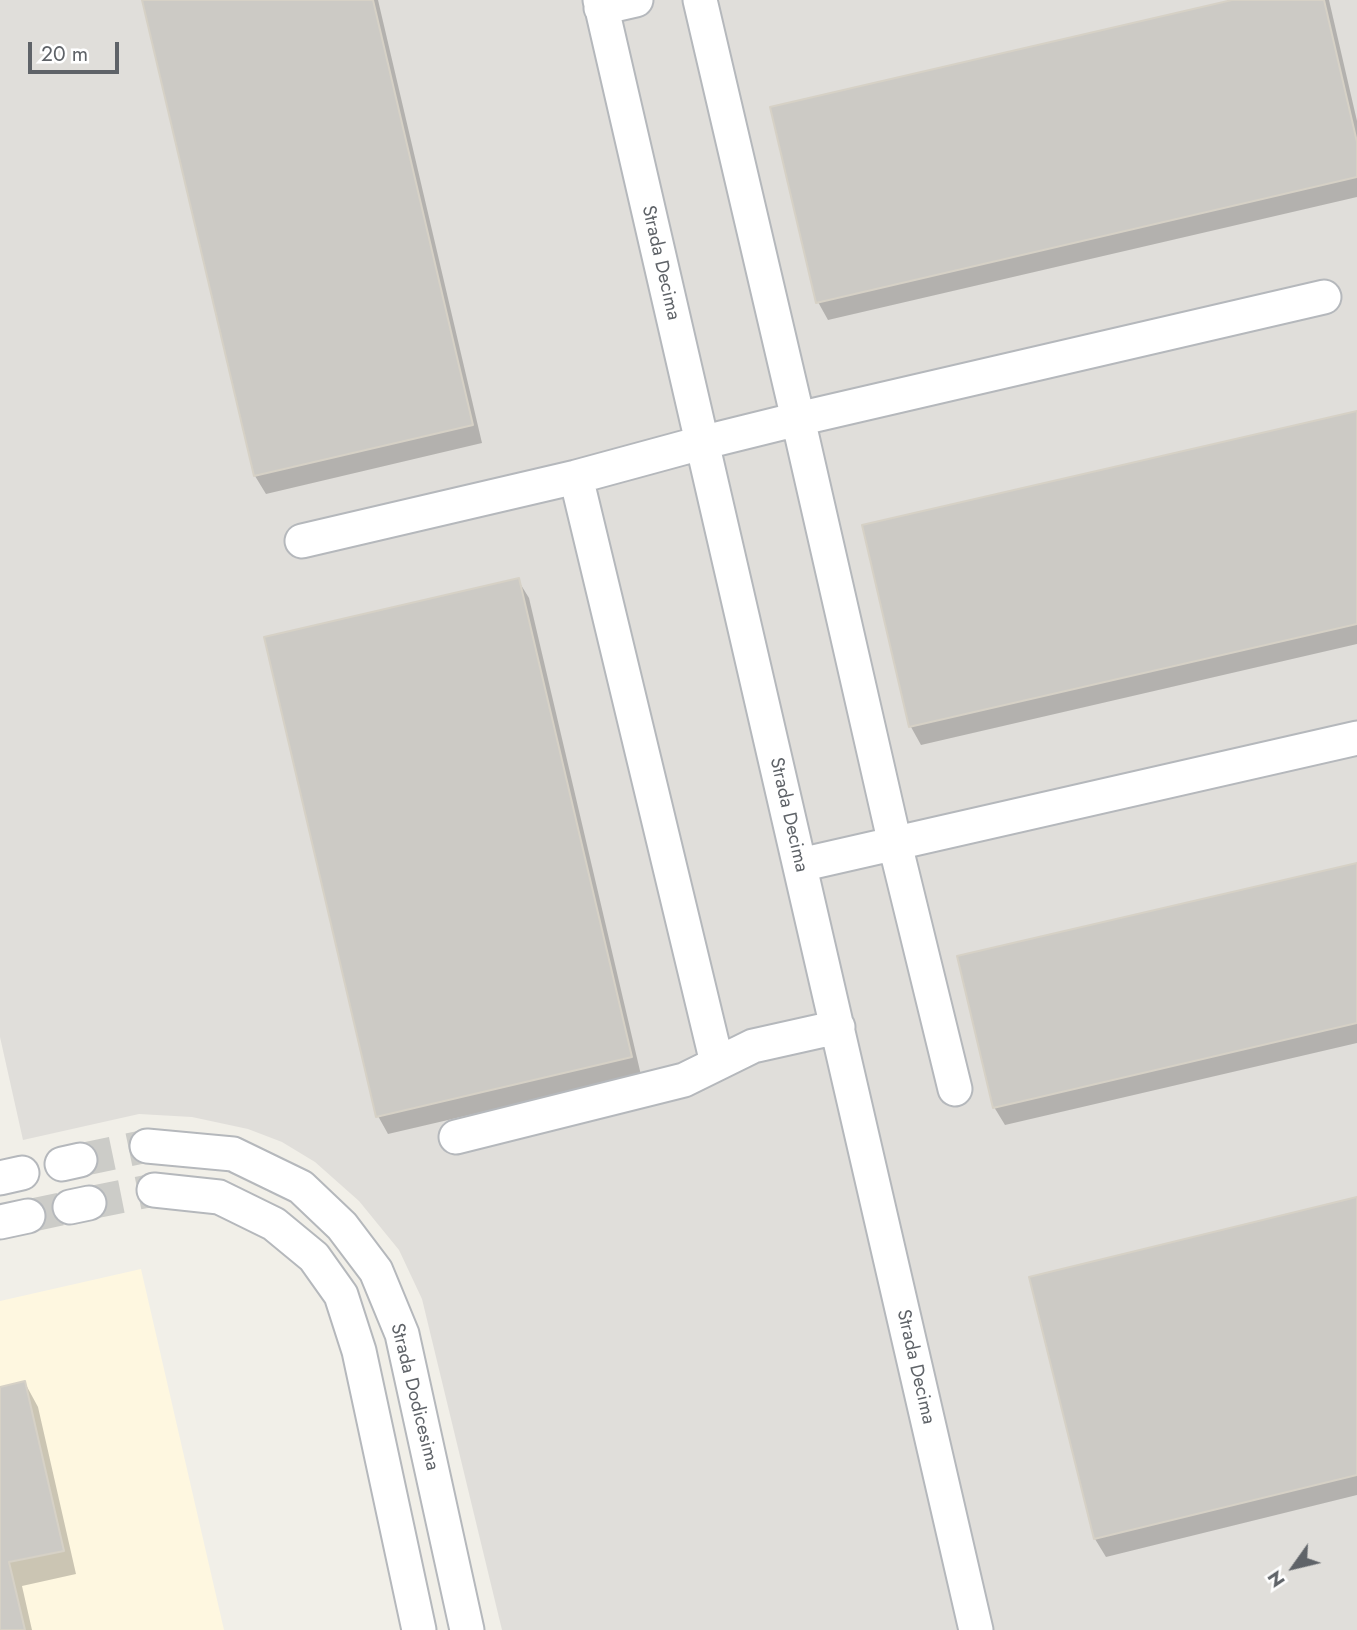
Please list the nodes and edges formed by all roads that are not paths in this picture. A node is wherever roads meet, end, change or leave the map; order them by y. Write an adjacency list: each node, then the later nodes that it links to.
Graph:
1 (636, 0): 3 (street)
2 (700, 0): 5 (street)
3 (601, 4): 6 (street, Strada Decima)
4 (1324, 298): 5 (street)
5 (798, 419): 6 (street); 10 (street)
6 (701, 443): 7 (street); 11 (street, Strada Decima)
7 (576, 477): 8 (street); 13 (street)
8 (302, 541)
9 (1357, 738): 10 (street)
10 (895, 844): 11 (street); 14 (street)
11 (800, 865): 12 (street, Strada Decima)
12 (838, 1027): 13 (street); 20 (street, Strada Decima)
13 (717, 1063): 15 (street)
14 (955, 1089)
15 (456, 1137)
16 (147, 1146): 19 (street, Strada Dodicesima)
17 (154, 1190): 18 (street)
18 (419, 1630)
19 (467, 1630)
20 (976, 1630)

